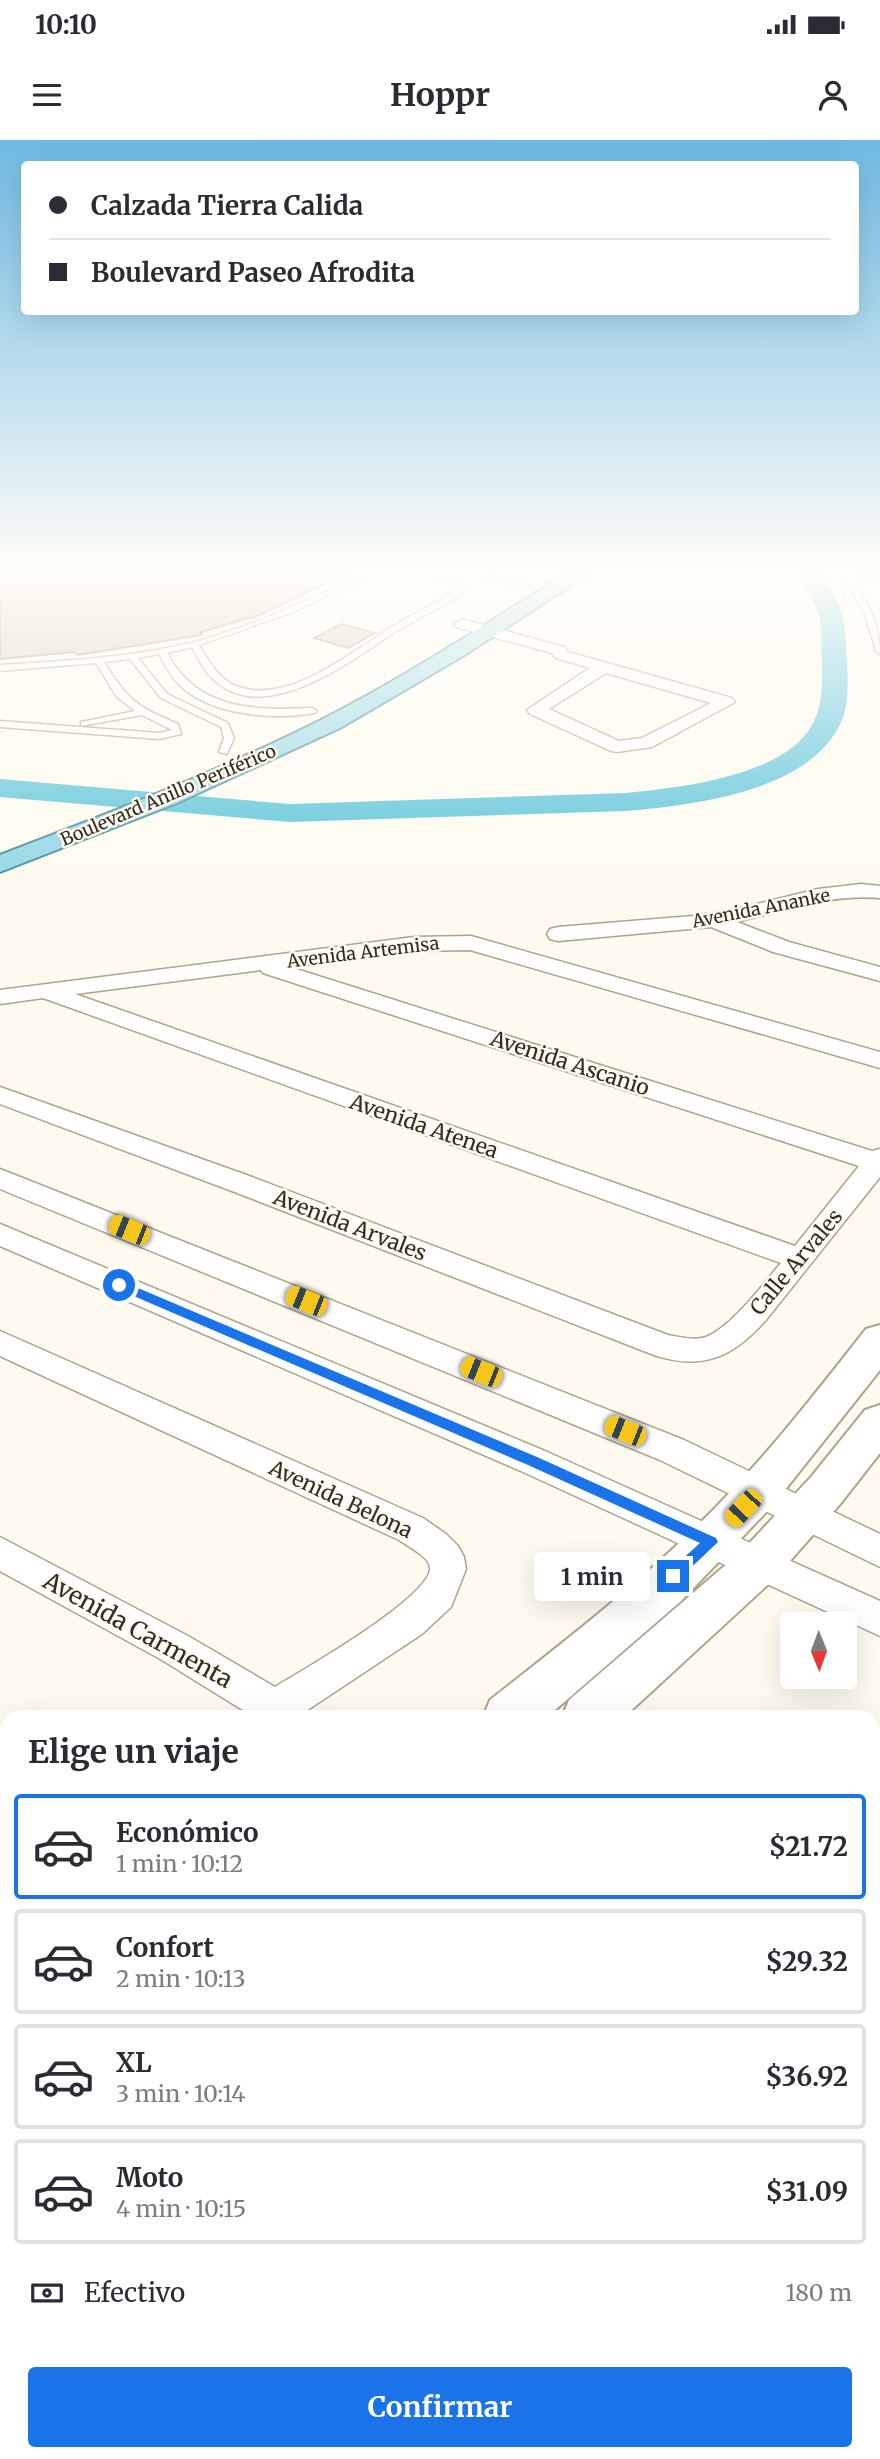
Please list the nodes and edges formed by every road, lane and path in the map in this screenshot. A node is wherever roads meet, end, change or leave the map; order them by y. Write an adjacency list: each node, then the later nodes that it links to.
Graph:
1 (109, 677): 11 (lane)
2 (149, 677): 14 (lane)
3 (176, 677): 10 (lane)
4 (218, 677): 5 (lane)
5 (311, 677)
6 (379, 677): 10 (main road, Boulevard Anillo Periférico)
7 (402, 677): 16 (main road, Boulevard Anillo Periférico)
8 (588, 677): 9 (street)
9 (642, 677)
10 (312, 711): 14 (main road, Boulevard Anillo Periférico)
11 (143, 712): 13 (lane); 13 (lane)
12 (0, 724): 13 (lane)
13 (66, 728)
14 (224, 752): 15 (main road, Boulevard Anillo Periférico)
15 (0, 841)
16 (0, 864)
17 (880, 892): 18 (street, Avenida Ananke)
18 (713, 920): 19 (street, Avenida Ananke); 21 (street)
19 (558, 934)
20 (263, 965): 22 (street, Avenida Artemisa); 24 (street, Avenida Artemisa); 26 (street, Avenida Ascanio)
21 (880, 974)
22 (46, 992): 23 (street, Avenida Artemisa); 29 (street, Avenida Atenea)
23 (0, 997)
24 (880, 1060)
25 (0, 1096): 32 (street, Avenida Arvales)
26 (879, 1160): 29 (street, Calle Arvales)
27 (0, 1178): 34 (street)
28 (0, 1234): 36 (street)
29 (801, 1259): 32 (street, Calle Arvales)
30 (880, 1340): 34 (street)
31 (0, 1343): 42 (street, Avenida Belona)
32 (700, 1350)
33 (880, 1422): 35 (street)
34 (759, 1491): 35 (street); 36 (street)
35 (805, 1514): 37 (street); 39 (street)
36 (711, 1542): 39 (street); 43 (street)
37 (880, 1551)
38 (0, 1553): 41 (street, Avenida Carmenta)
39 (759, 1564): 40 (street); 44 (street)
40 (880, 1619)
41 (265, 1710)
42 (274, 1710)
43 (517, 1710)
44 (595, 1710)

